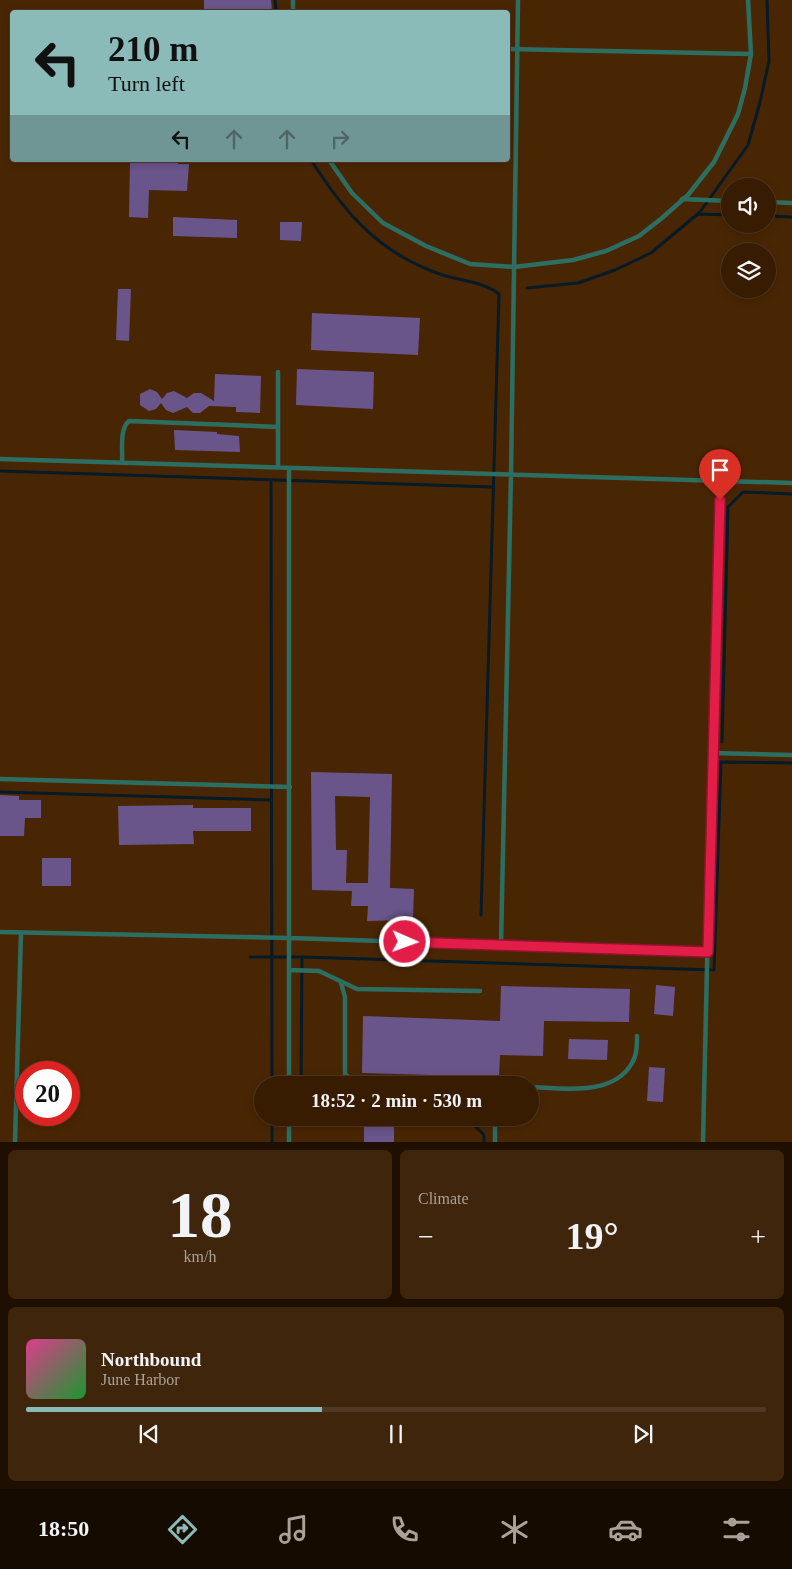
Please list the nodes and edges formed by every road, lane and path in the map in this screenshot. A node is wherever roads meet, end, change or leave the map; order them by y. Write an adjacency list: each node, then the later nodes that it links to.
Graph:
1 (518, 0): 4 (lane)
2 (748, 0): 5 (lane)
3 (510, 49): 4 (lane)
4 (517, 49): 5 (lane); 11 (lane)
5 (751, 54): 7 (lane)
6 (330, 162): 11 (lane)
7 (682, 200): 8 (lane); 11 (lane)
8 (721, 201)
9 (776, 202): 10 (lane)
10 (792, 203)
11 (514, 267): 18 (lane)
12 (278, 372): 13 (lane)
13 (278, 427): 15 (lane); 16 (lane)
14 (0, 459): 15 (lane)
15 (122, 463): 16 (lane)
16 (278, 467): 17 (lane)
17 (290, 468): 18 (lane); 24 (lane)
18 (511, 474): 19 (lane); 28 (lane)
19 (721, 481): 20 (lane); 21 (lane)
20 (792, 483)
21 (712, 753): 22 (lane); 29 (lane)
22 (792, 755)
23 (0, 779): 24 (lane)
24 (290, 788): 27 (lane)
25 (0, 932): 26 (lane)
26 (21, 933): 27 (lane); 39 (lane)
27 (290, 938): 28 (lane); 30 (lane)
28 (501, 945): 29 (lane)
29 (708, 952): 42 (lane)
30 (290, 970): 31 (lane); 34 (lane)
31 (341, 983): 32 (lane); 35 (lane)
32 (480, 991)
33 (637, 1036): 36 (lane)
34 (289, 1076)
35 (346, 1076)
36 (539, 1087)
37 (289, 1126): 40 (lane)
38 (495, 1126): 41 (lane)
39 (14, 1142)
40 (289, 1142)
41 (495, 1142)
42 (703, 1142)

